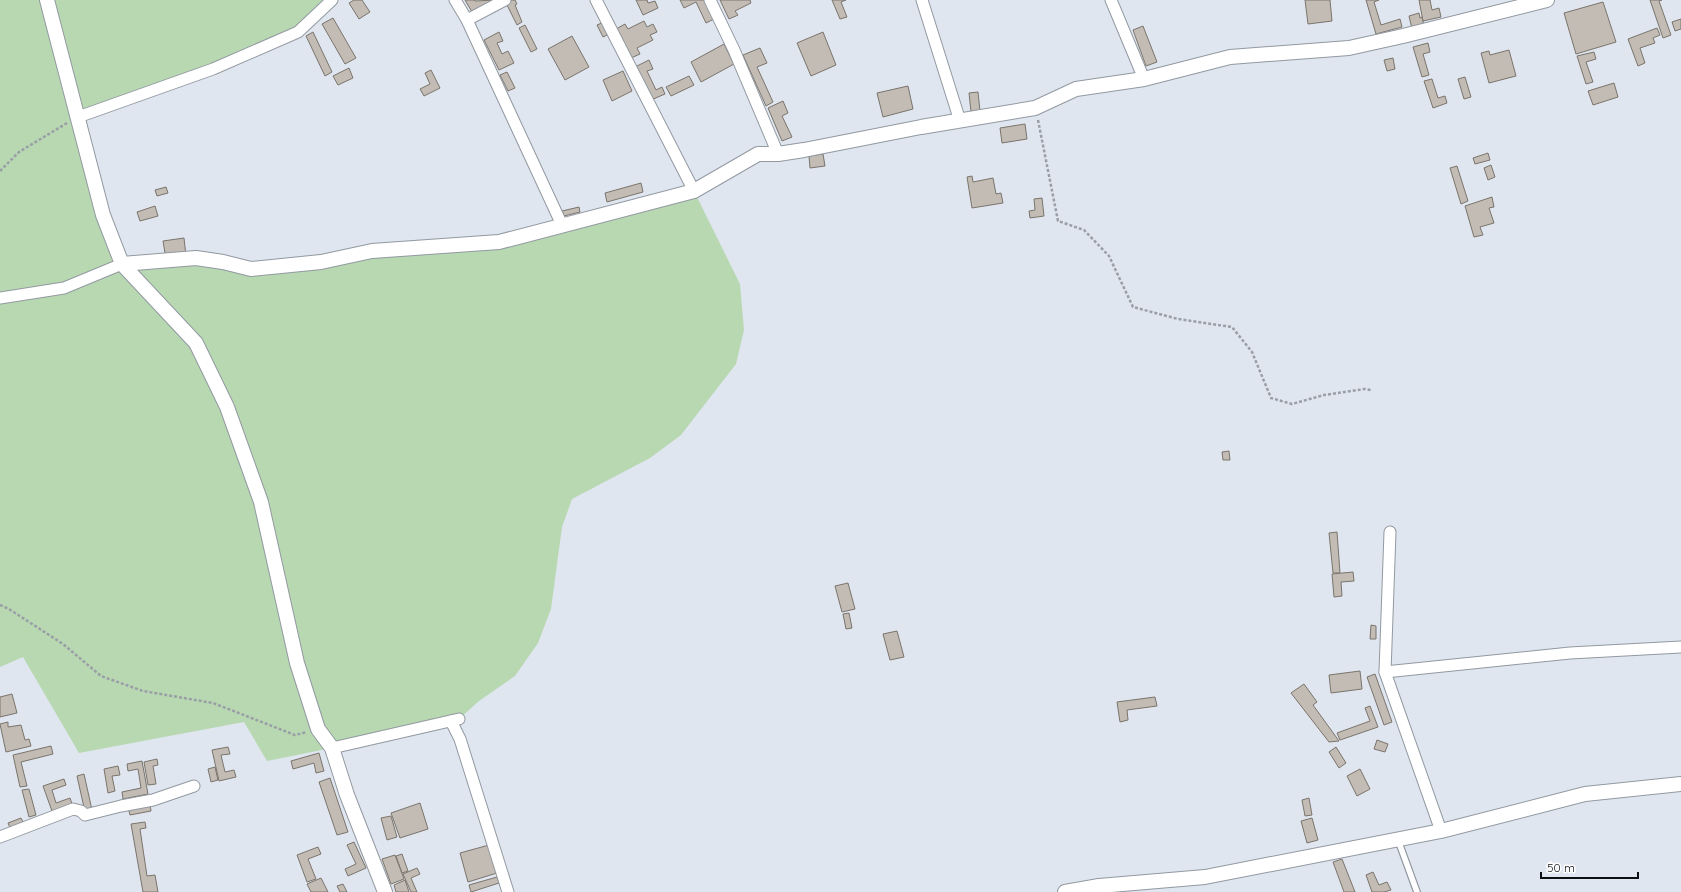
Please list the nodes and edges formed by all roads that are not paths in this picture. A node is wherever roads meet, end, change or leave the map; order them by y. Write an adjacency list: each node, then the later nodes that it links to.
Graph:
1 (47, 0): 12 (street)
2 (332, 0): 12 (street)
3 (455, 0): 10 (street)
4 (505, 0): 10 (street)
5 (596, 0): 15 (street)
6 (710, 0): 14 (street)
7 (922, 0): 13 (street)
8 (1111, 0): 11 (street)
9 (1546, 0): 11 (street)
10 (467, 20): 16 (street)
11 (1144, 79): 13 (street)
12 (78, 117): 17 (street)
13 (960, 121): 14 (street)
14 (778, 154): 15 (street)
15 (694, 191): 16 (street)
16 (562, 225): 17 (street)
17 (122, 264): 18 (street); 22 (street)
18 (0, 298)
19 (1390, 532): 21 (street)
20 (1681, 647): 21 (street)
21 (1385, 672): 25 (street)
22 (332, 748): 28 (street); 29 (street)
23 (1681, 784): 25 (street)
24 (194, 786): 26 (street)
25 (1441, 831): 27 (street)
26 (0, 837)
27 (1398, 839): 30 (street); 31 (lane)
28 (385, 892)
29 (508, 892)
30 (1065, 892)
31 (1417, 892)

